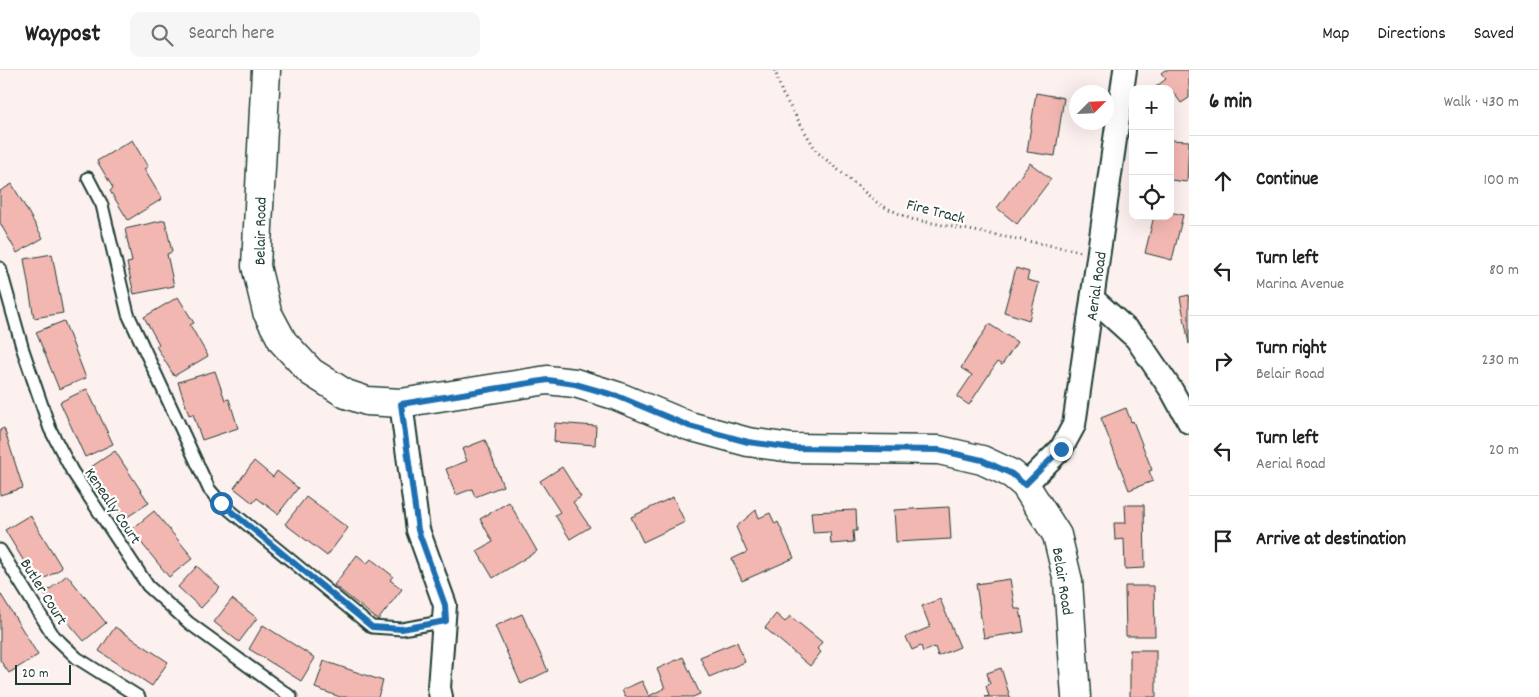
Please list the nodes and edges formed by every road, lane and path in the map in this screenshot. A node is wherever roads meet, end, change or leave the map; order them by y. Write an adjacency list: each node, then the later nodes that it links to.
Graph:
1 (266, 70): 8 (main road, Belair Road)
2 (775, 70): 5 (path, Fire Track)
3 (1125, 70): 5 (street, Aerial Road)
4 (88, 178): 12 (lane)
5 (1100, 255): 7 (street, Aerial Road)
6 (0, 268): 14 (lane, Keneally Court)
7 (1094, 300): 9 (street); 10 (street, Aerial Road)
8 (401, 404): 10 (main road, Belair Road); 12 (street)
9 (1189, 422)
10 (1025, 485): 16 (main road, Belair Road)
11 (0, 550): 13 (lane, Butler Court)
12 (446, 621): 15 (street)
13 (139, 697)
14 (290, 697)
15 (441, 697)
16 (1076, 697)

